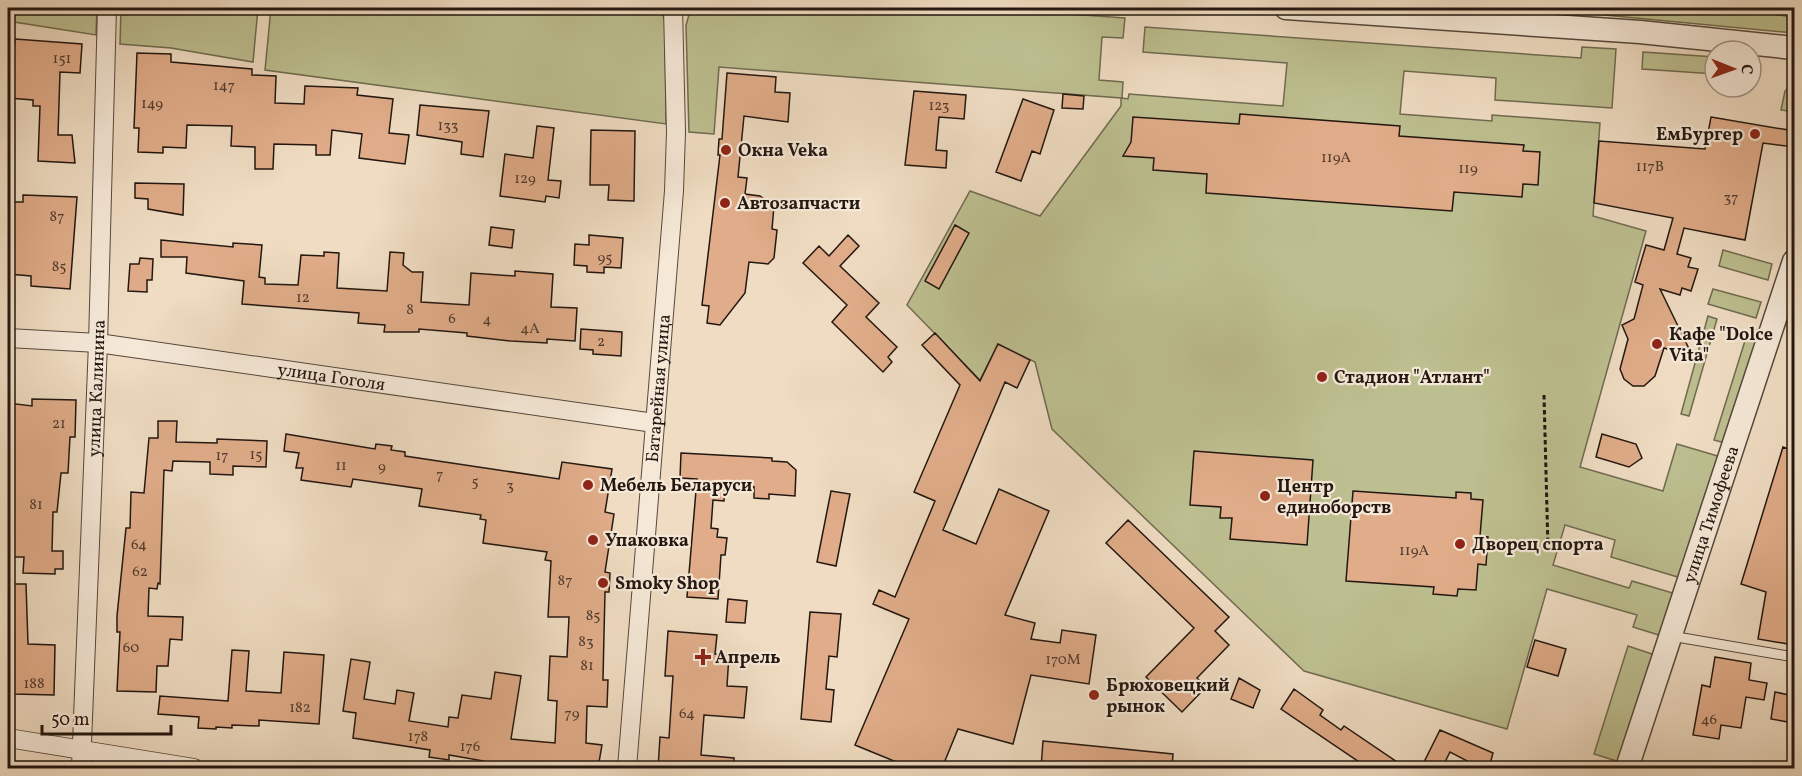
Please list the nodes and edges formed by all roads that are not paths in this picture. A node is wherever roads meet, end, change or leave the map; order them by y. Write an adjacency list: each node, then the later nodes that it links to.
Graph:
1 (107, 8): 7 (street, улица Калинина)
2 (673, 8): 8 (street, Батарейная улица)
3 (1286, 8): 4 (street)
4 (1794, 48)
5 (1794, 261): 9 (street, улица Тимофеева)
6 (8, 338): 7 (street, улица Гоголя)
7 (98, 343): 8 (street, улица Гоголя); 12 (street, улица Калинина)
8 (654, 423): 15 (street, Батарейная улица)
9 (1671, 636): 10 (lane); 16 (street, улица Тимофеева)
10 (1794, 657)
11 (8, 738): 12 (street)
12 (80, 749): 13 (street, улица Калинина); 14 (street)
13 (81, 768)
14 (194, 768)
15 (627, 768)
16 (1627, 768)

